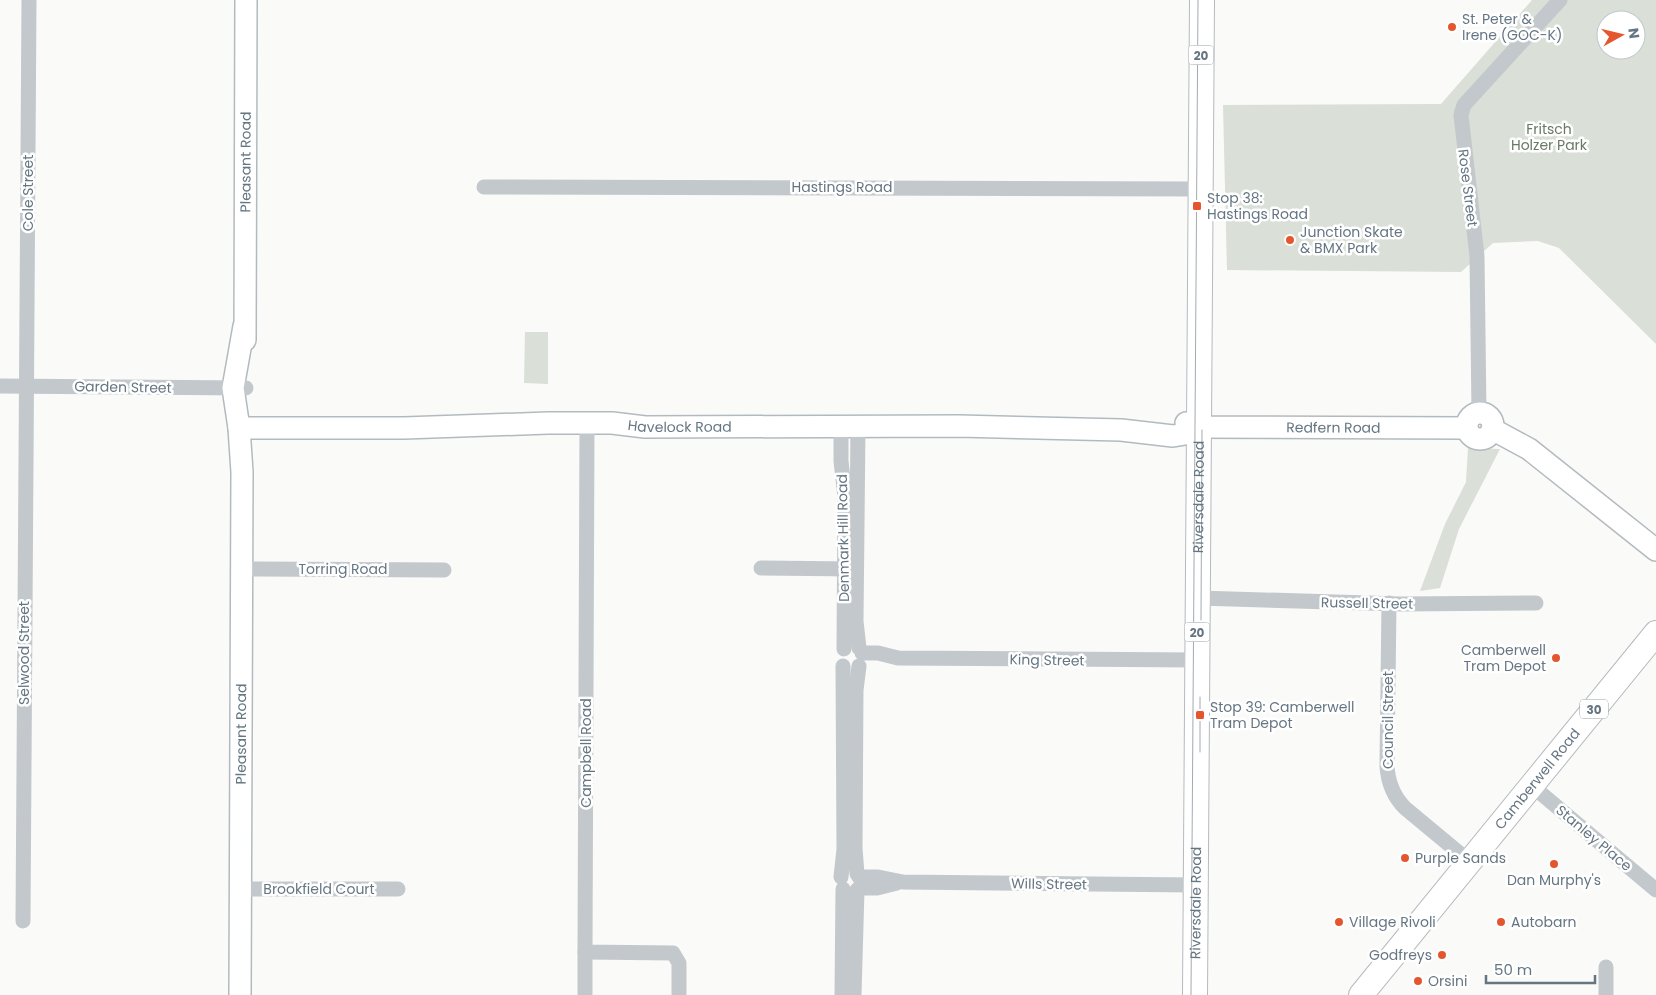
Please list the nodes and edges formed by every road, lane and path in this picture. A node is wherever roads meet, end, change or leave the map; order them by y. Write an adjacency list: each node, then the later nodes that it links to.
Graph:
1 (29, 0): 8 (street, Cole Street)
2 (246, 0): 9 (street, Pleasant Road)
3 (1202, 0): 6 (main road, Riversdale Road / 20)
4 (1560, 0): 11 (street, Rose Street)
5 (484, 187): 6 (street, Hastings Road)
6 (1200, 189): 13 (main road, Riversdale Road / 20)
7 (0, 386): 8 (street, Garden Street)
8 (26, 386): 9 (street, Garden Street); 34 (street, Selwood Street)
9 (239, 388): 14 (street, Pleasant Road)
10 (586, 423): 12 (street, Havelock Road); 14 (street, Havelock Road); 35 (street, Campbell Road)
11 (1479, 423): 13 (street, Redfern Road); 15 (street, Redfern Road)
12 (850, 427): 13 (street, Havelock Road); 18 (street, Denmark Hill Road)
13 (1198, 427): 20 (main road, Riversdale Road / 20)
14 (245, 428): 17 (street, Pleasant Road)
15 (1656, 550)
16 (761, 568): 18 (street)
17 (242, 569): 19 (street, Torring Road); 31 (street, Pleasant Road)
18 (850, 569): 24 (street, Denmark Hill Road)
19 (444, 570)
20 (1198, 598): 21 (street, Russell Street); 25 (main road, Riversdale Road / 20)
21 (1389, 602): 22 (street, Russell Street); 28 (street, Council Street)
22 (1536, 603)
23 (1656, 634): 27 (main road, Camberwell Road / 30)
24 (857, 656): 25 (street, King Street); 26 (street, King Street); 29 (street, Denmark Hill Road)
25 (1197, 660): 30 (main road, Riversdale Road / 20)
26 (843, 666): 29 (street, Denmark Hill Road)
27 (1531, 786): 28 (main road, Camberwell Road / 30); 33 (street, Stanley Place)
28 (1470, 862): 43 (main road, Camberwell Road / 30)
29 (853, 883): 30 (street, Wills Street); 40 (street, Denmark Hill Road); 41 (street, Denmark Hill Road)
30 (1195, 885): 42 (main road, Riversdale Road / 20)
31 (240, 889): 32 (street, Brookfield Court); 37 (street, Pleasant Road)
32 (398, 889)
33 (1656, 890)
34 (22, 921)
35 (585, 952): 38 (street, Campbell Road); 39 (street)
36 (1606, 967): 44 (street)
37 (240, 995)
38 (585, 995)
39 (679, 995)
40 (842, 995)
41 (854, 995)
42 (1195, 995)
43 (1361, 995)
44 (1606, 995)

